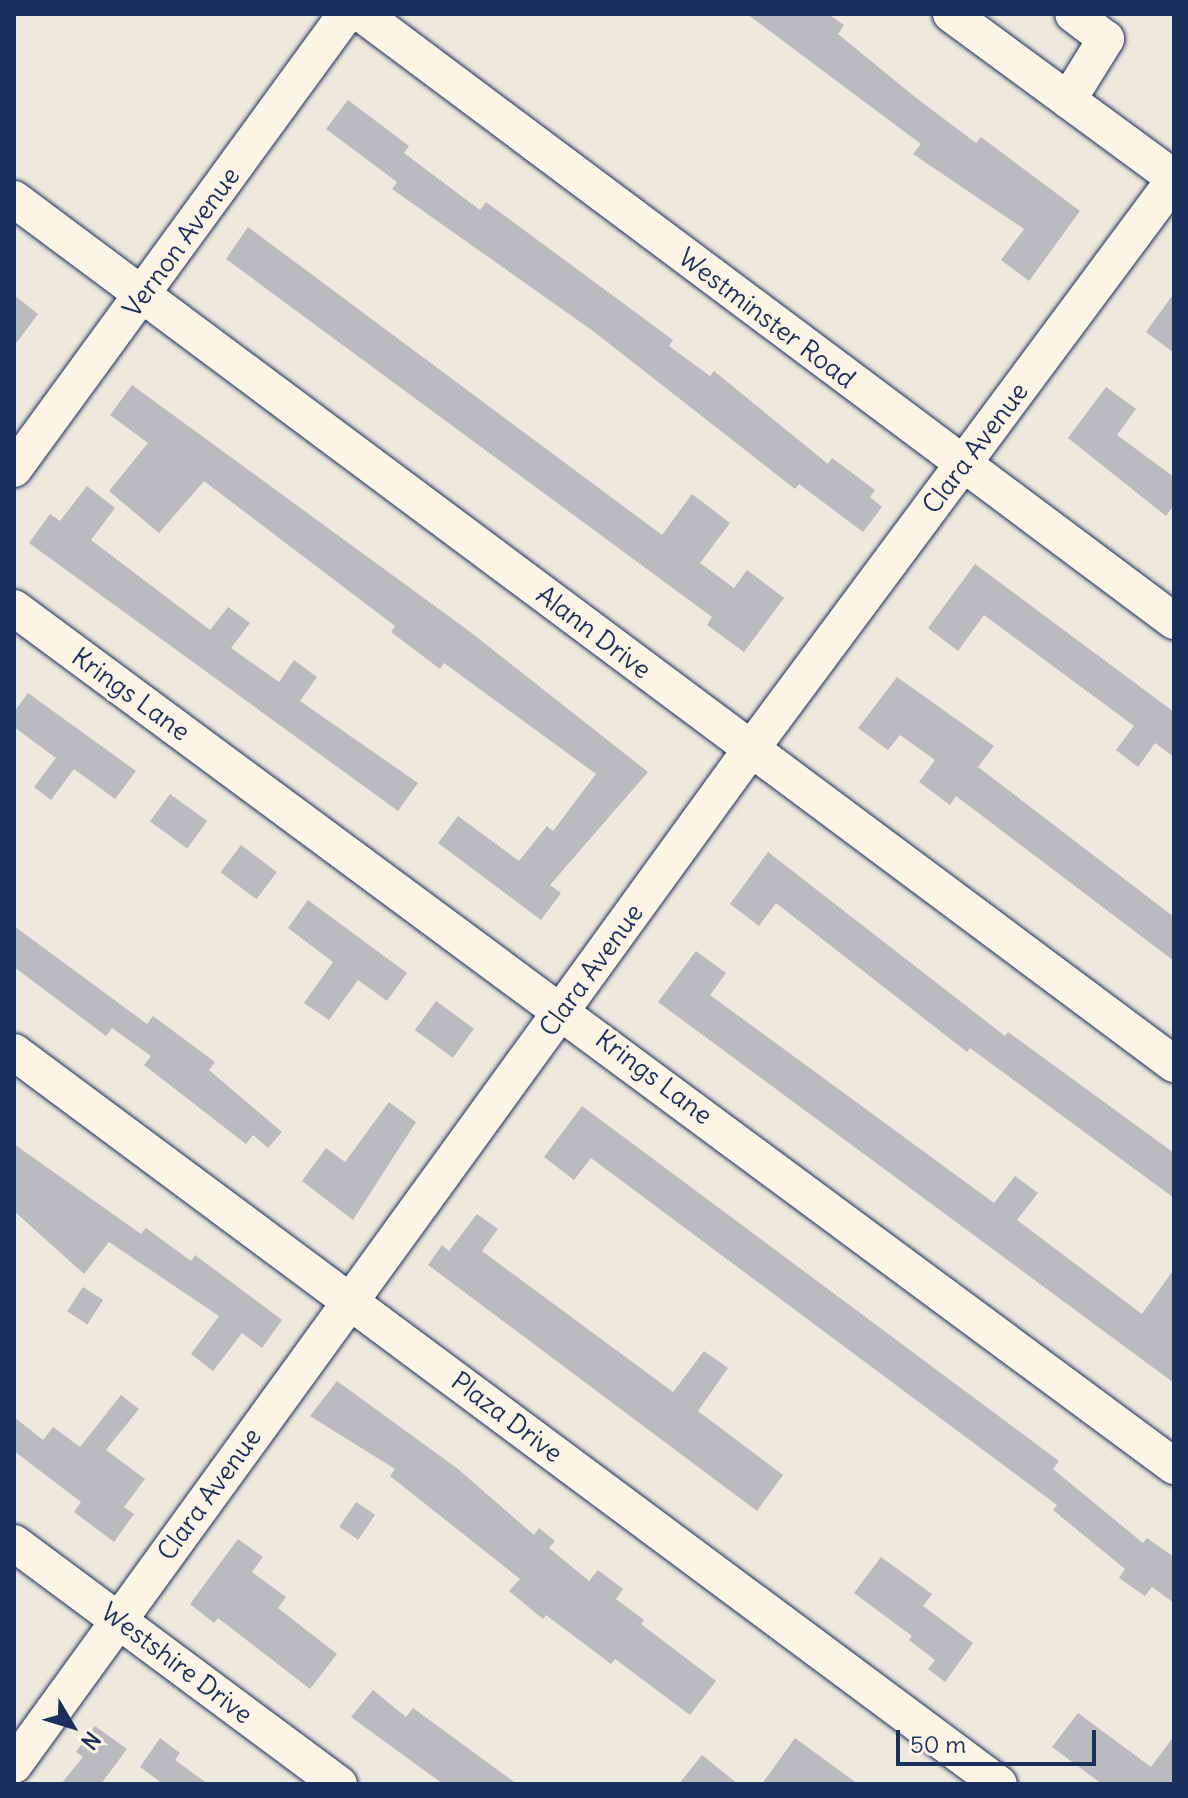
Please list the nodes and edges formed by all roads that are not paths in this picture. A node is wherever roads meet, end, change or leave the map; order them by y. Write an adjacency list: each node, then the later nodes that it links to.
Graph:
1 (346, 14): 9 (street, Vernon Avenue)
2 (362, 14): 10 (street, Westminster Road)
3 (951, 14): 6 (street)
4 (1073, 14): 5 (street)
5 (1108, 27): 6 (street)
6 (1068, 100): 7 (street)
7 (1174, 179): 10 (street, Clara Avenue)
8 (14, 199): 9 (street, Alann Drive)
9 (144, 294): 11 (street, Vernon Avenue); 14 (street, Alann Drive)
10 (962, 465): 13 (street, Westminster Road); 14 (street, Clara Avenue)
11 (14, 469)
12 (14, 608): 15 (street, Krings Lane)
13 (1174, 621)
14 (751, 749): 15 (street, Clara Avenue); 17 (street, Alann Drive)
15 (562, 1009): 18 (street, Clara Avenue); 19 (street, Krings Lane)
16 (14, 1052): 18 (street, Plaza Drive)
17 (1174, 1064)
18 (350, 1300): 21 (street, Clara Avenue); 24 (street, Plaza Drive)
19 (1174, 1466)
20 (14, 1543): 21 (street, Westshire Drive)
21 (119, 1620): 22 (street, Clara Avenue); 23 (street, Westshire Drive)
22 (14, 1765)
23 (339, 1784)
24 (999, 1784)

